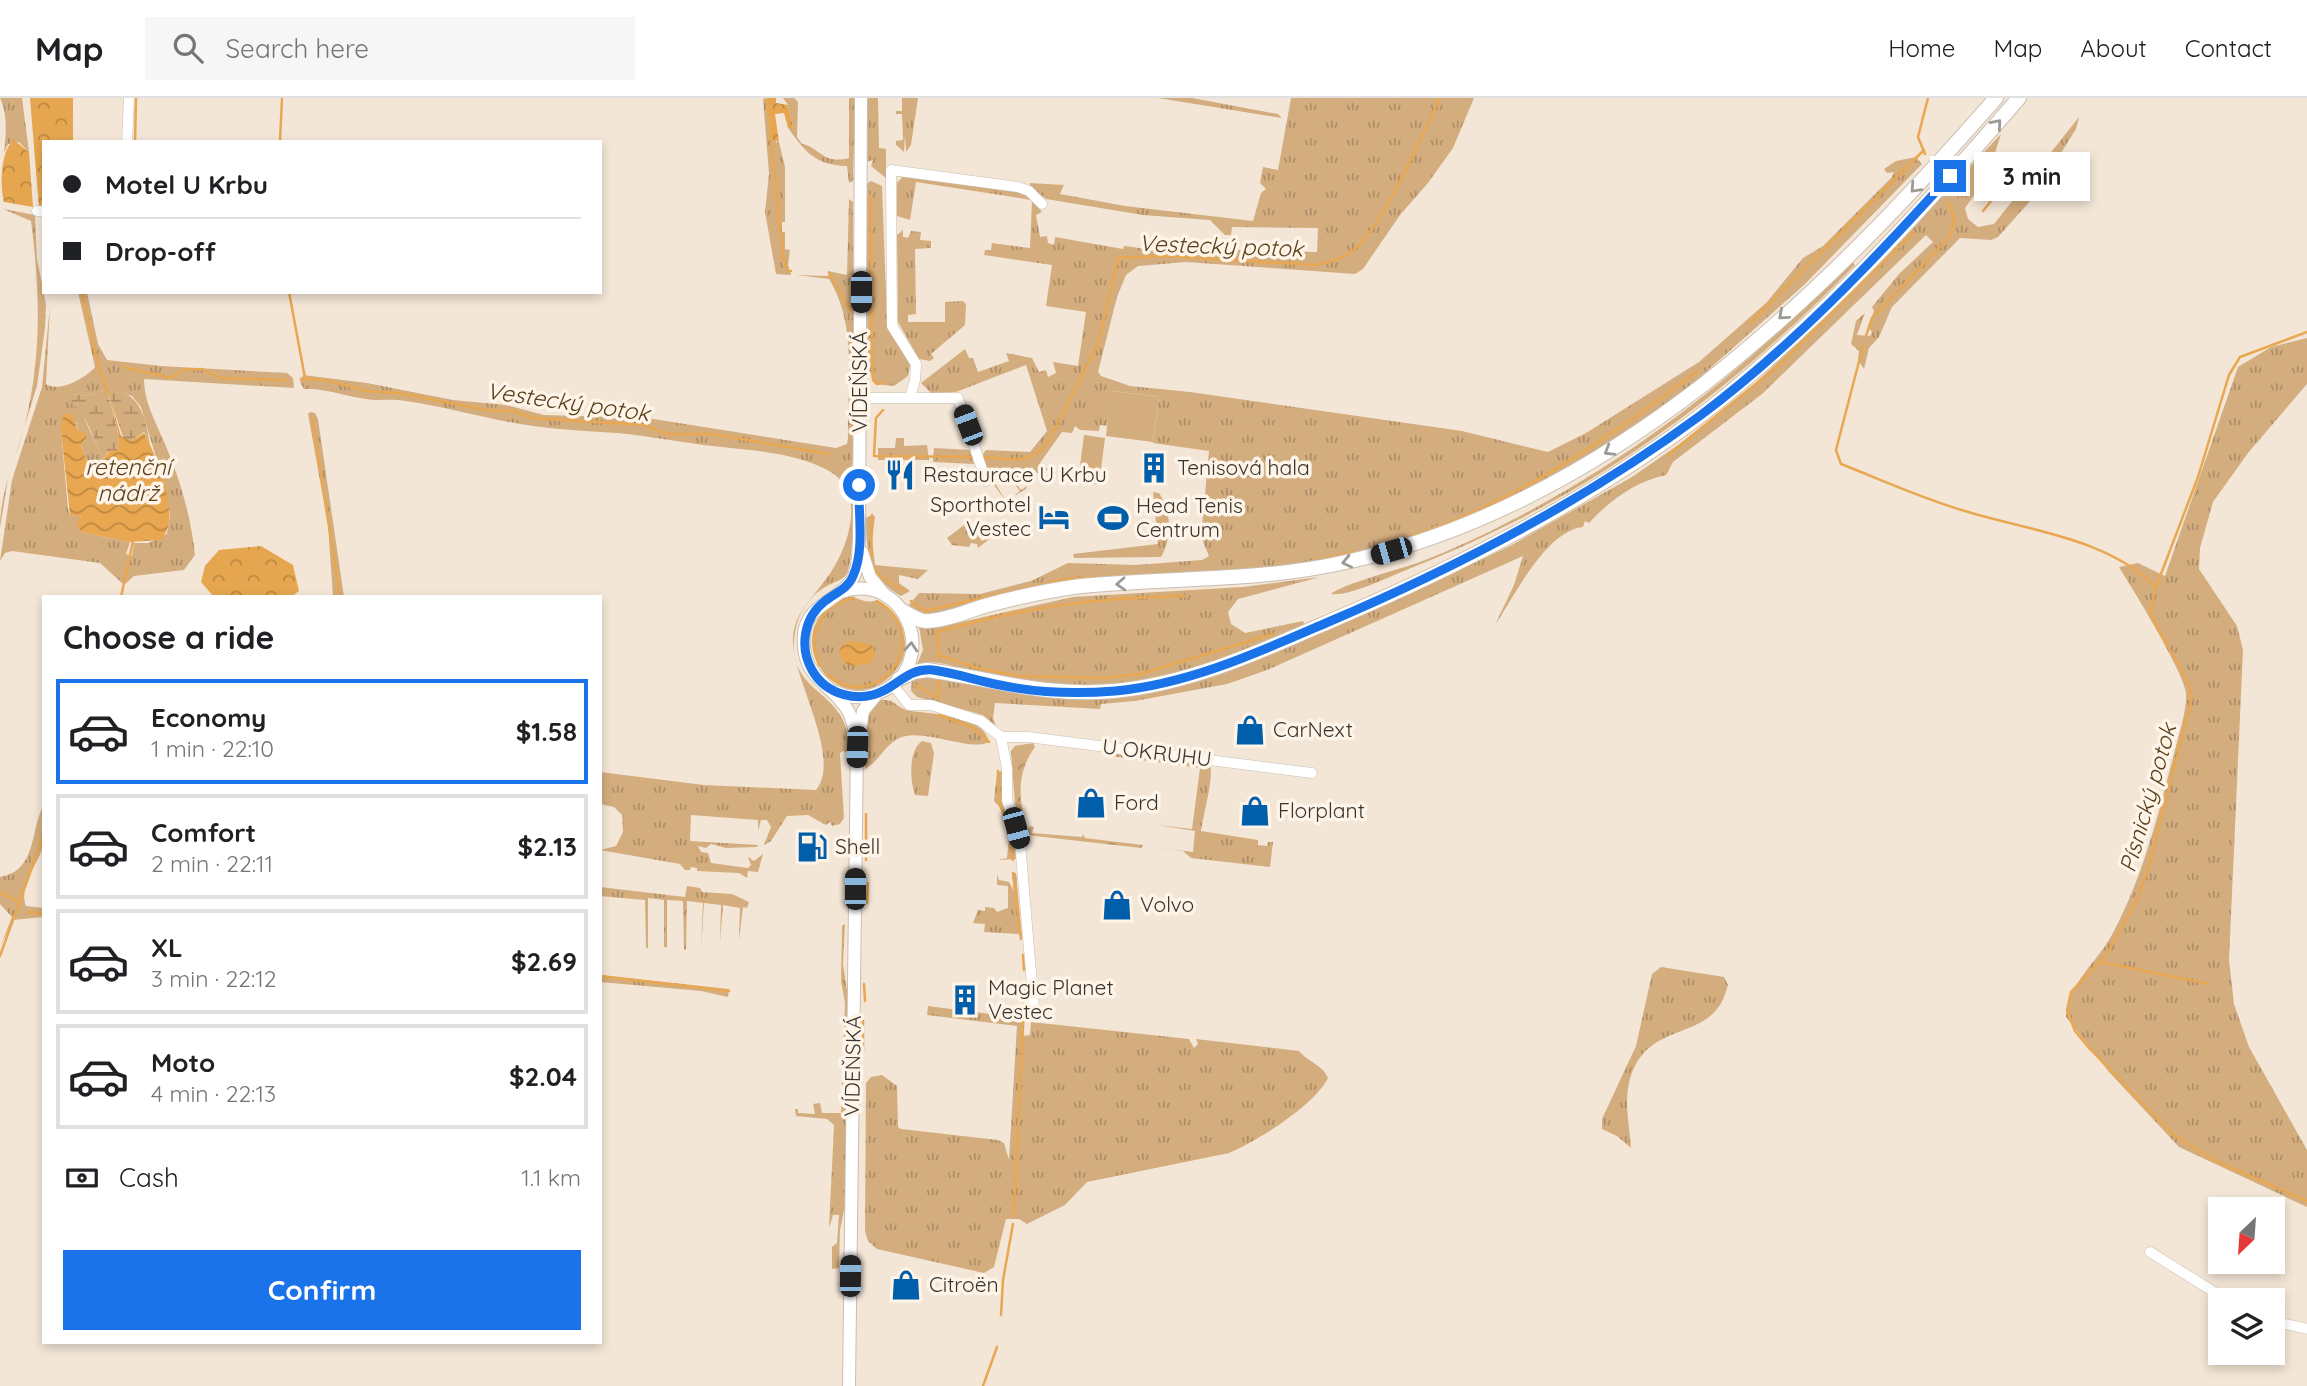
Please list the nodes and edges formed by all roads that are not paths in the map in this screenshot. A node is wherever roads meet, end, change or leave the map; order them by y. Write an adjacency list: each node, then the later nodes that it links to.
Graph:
1 (129, 98): 5 (street)
2 (861, 98): 7 (main road, VÍDEŇSKÁ)
3 (1996, 98): 13 (highway, one-way to 13)
4 (2020, 98): 14 (highway, one-way to 4)
5 (127, 140)
6 (1042, 204): 8 (street)
7 (861, 398): 8 (street); 10 (main road, VÍDEŇSKÁ)
8 (909, 398): 9 (street)
9 (986, 481)
10 (859, 539): 11 (main road, VÍDEŇSKÁ); 12 (main road, VÍDEŇSKÁ)
11 (837, 593): 12 (main road); 15 (main road, VÍDEŇSKÁ)
12 (887, 596): 13 (main road, VÍDEŇSKÁ)
13 (903, 611): 14 (main road, one-way to 13)
14 (896, 682): 16 (main road, VÍDEŇSKÁ); 17 (street)
15 (829, 688): 16 (main road, VÍDEŇSKÁ); 18 (main road, VÍDEŇSKÁ)
16 (880, 693): 18 (main road, VÍDEŇSKÁ)
17 (1001, 737): 19 (street, U OKRUHU); 20 (street)
18 (857, 745): 25 (main road, VÍDEŇSKÁ)
19 (1312, 774)
20 (1034, 1008)
21 (2150, 1252): 22 (street)
22 (2208, 1288)
23 (2285, 1324): 24 (street)
24 (2307, 1329)
25 (849, 1386)

